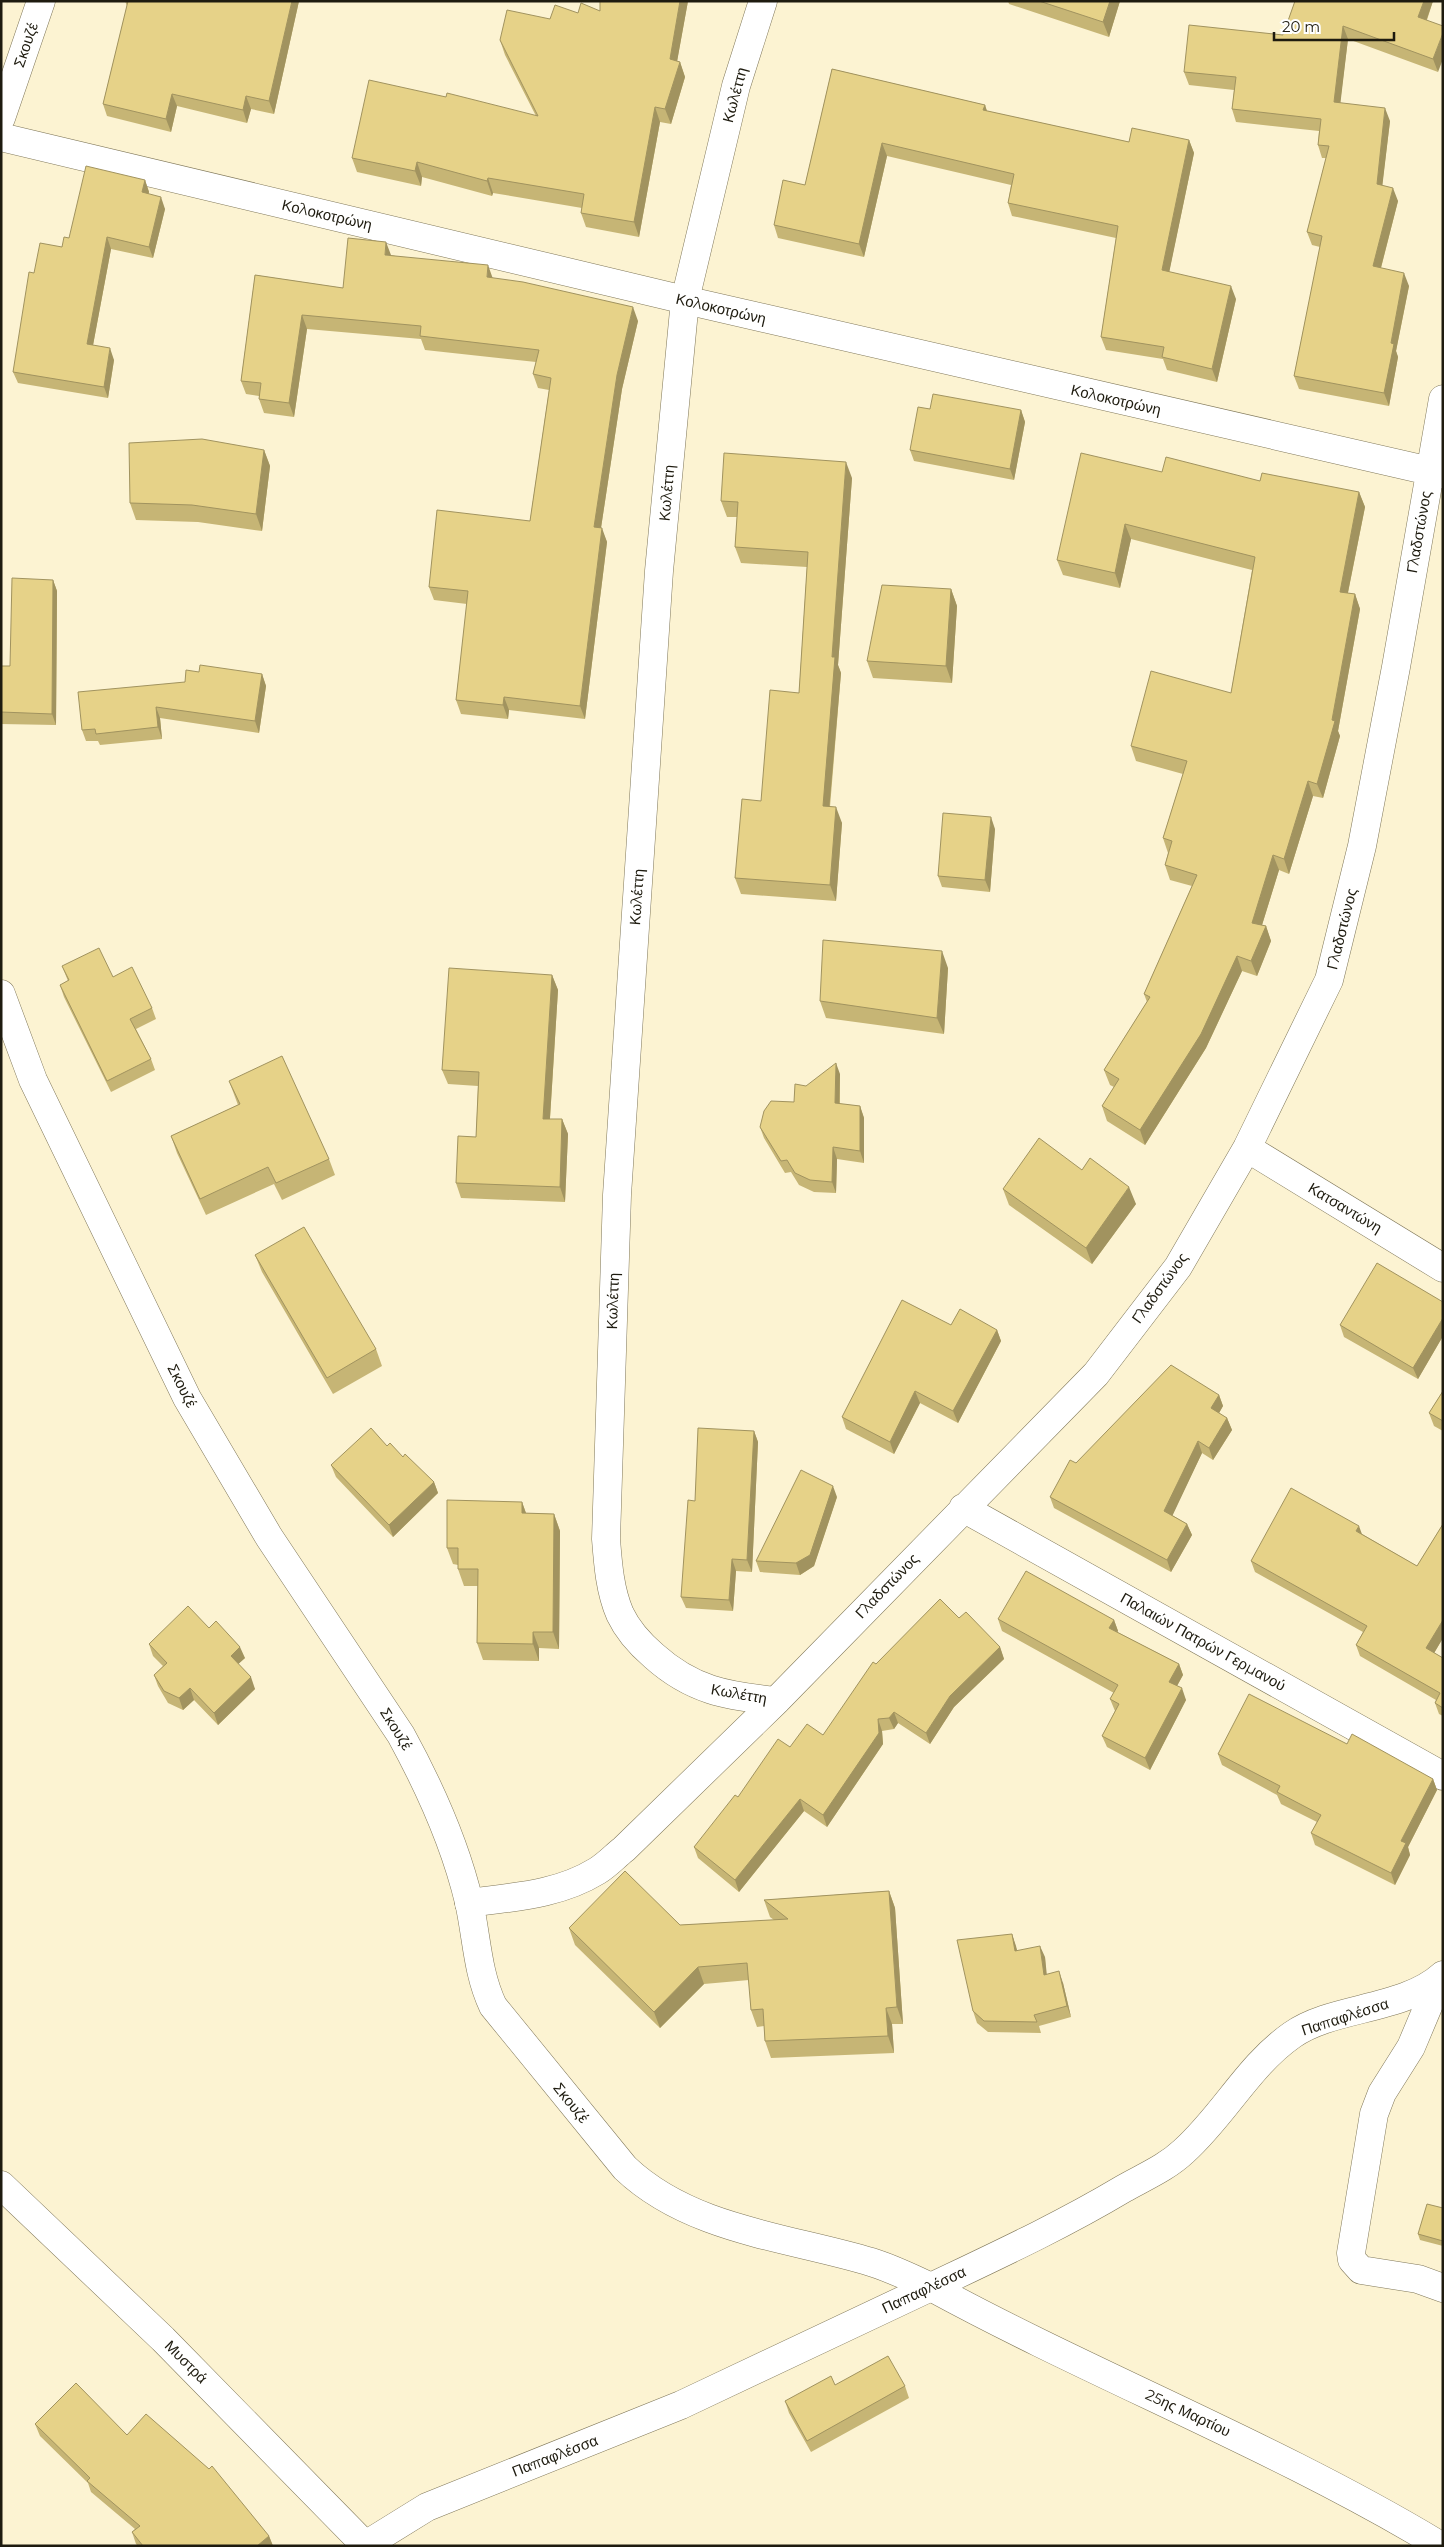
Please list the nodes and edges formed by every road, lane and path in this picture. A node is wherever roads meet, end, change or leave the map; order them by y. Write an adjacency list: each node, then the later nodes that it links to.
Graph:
1 (41, 1): 3 (street, Σκουζέ)
2 (763, 1): 5 (street, Κωλέττη)
3 (1, 118)
4 (1, 137): 5 (street, Κολοκοτρώνη)
5 (685, 300): 7 (street, Κολοκοτρώνη); 12 (street, Κωλέττη)
6 (1443, 399): 7 (street, Γλαδστώνος)
7 (1436, 473): 9 (street, Γλαδστώνος)
8 (1, 994): 14 (street, Σκουζέ)
9 (1247, 1148): 10 (street, Κατσαντώνη); 11 (street, Γλαδστώνος)
10 (1443, 1268)
11 (963, 1508): 12 (street, Γλαδστώνος); 13 (street, Παλαιών Πατρών Γερμανού)
12 (776, 1701): 14 (street, Γλαδστώνος)
13 (1443, 1776)
14 (469, 1903): 17 (street, Σκουζέ)
15 (1441, 1976): 17 (street, Παπαφλέσσα); 18 (street)
16 (1, 2185): 19 (street, Μυστρά)
17 (931, 2287): 19 (street, Παπαφλέσσα); 20 (street, 25ης Μαρτίου)
18 (1443, 2288)
19 (364, 2545)
20 (1441, 2546)

